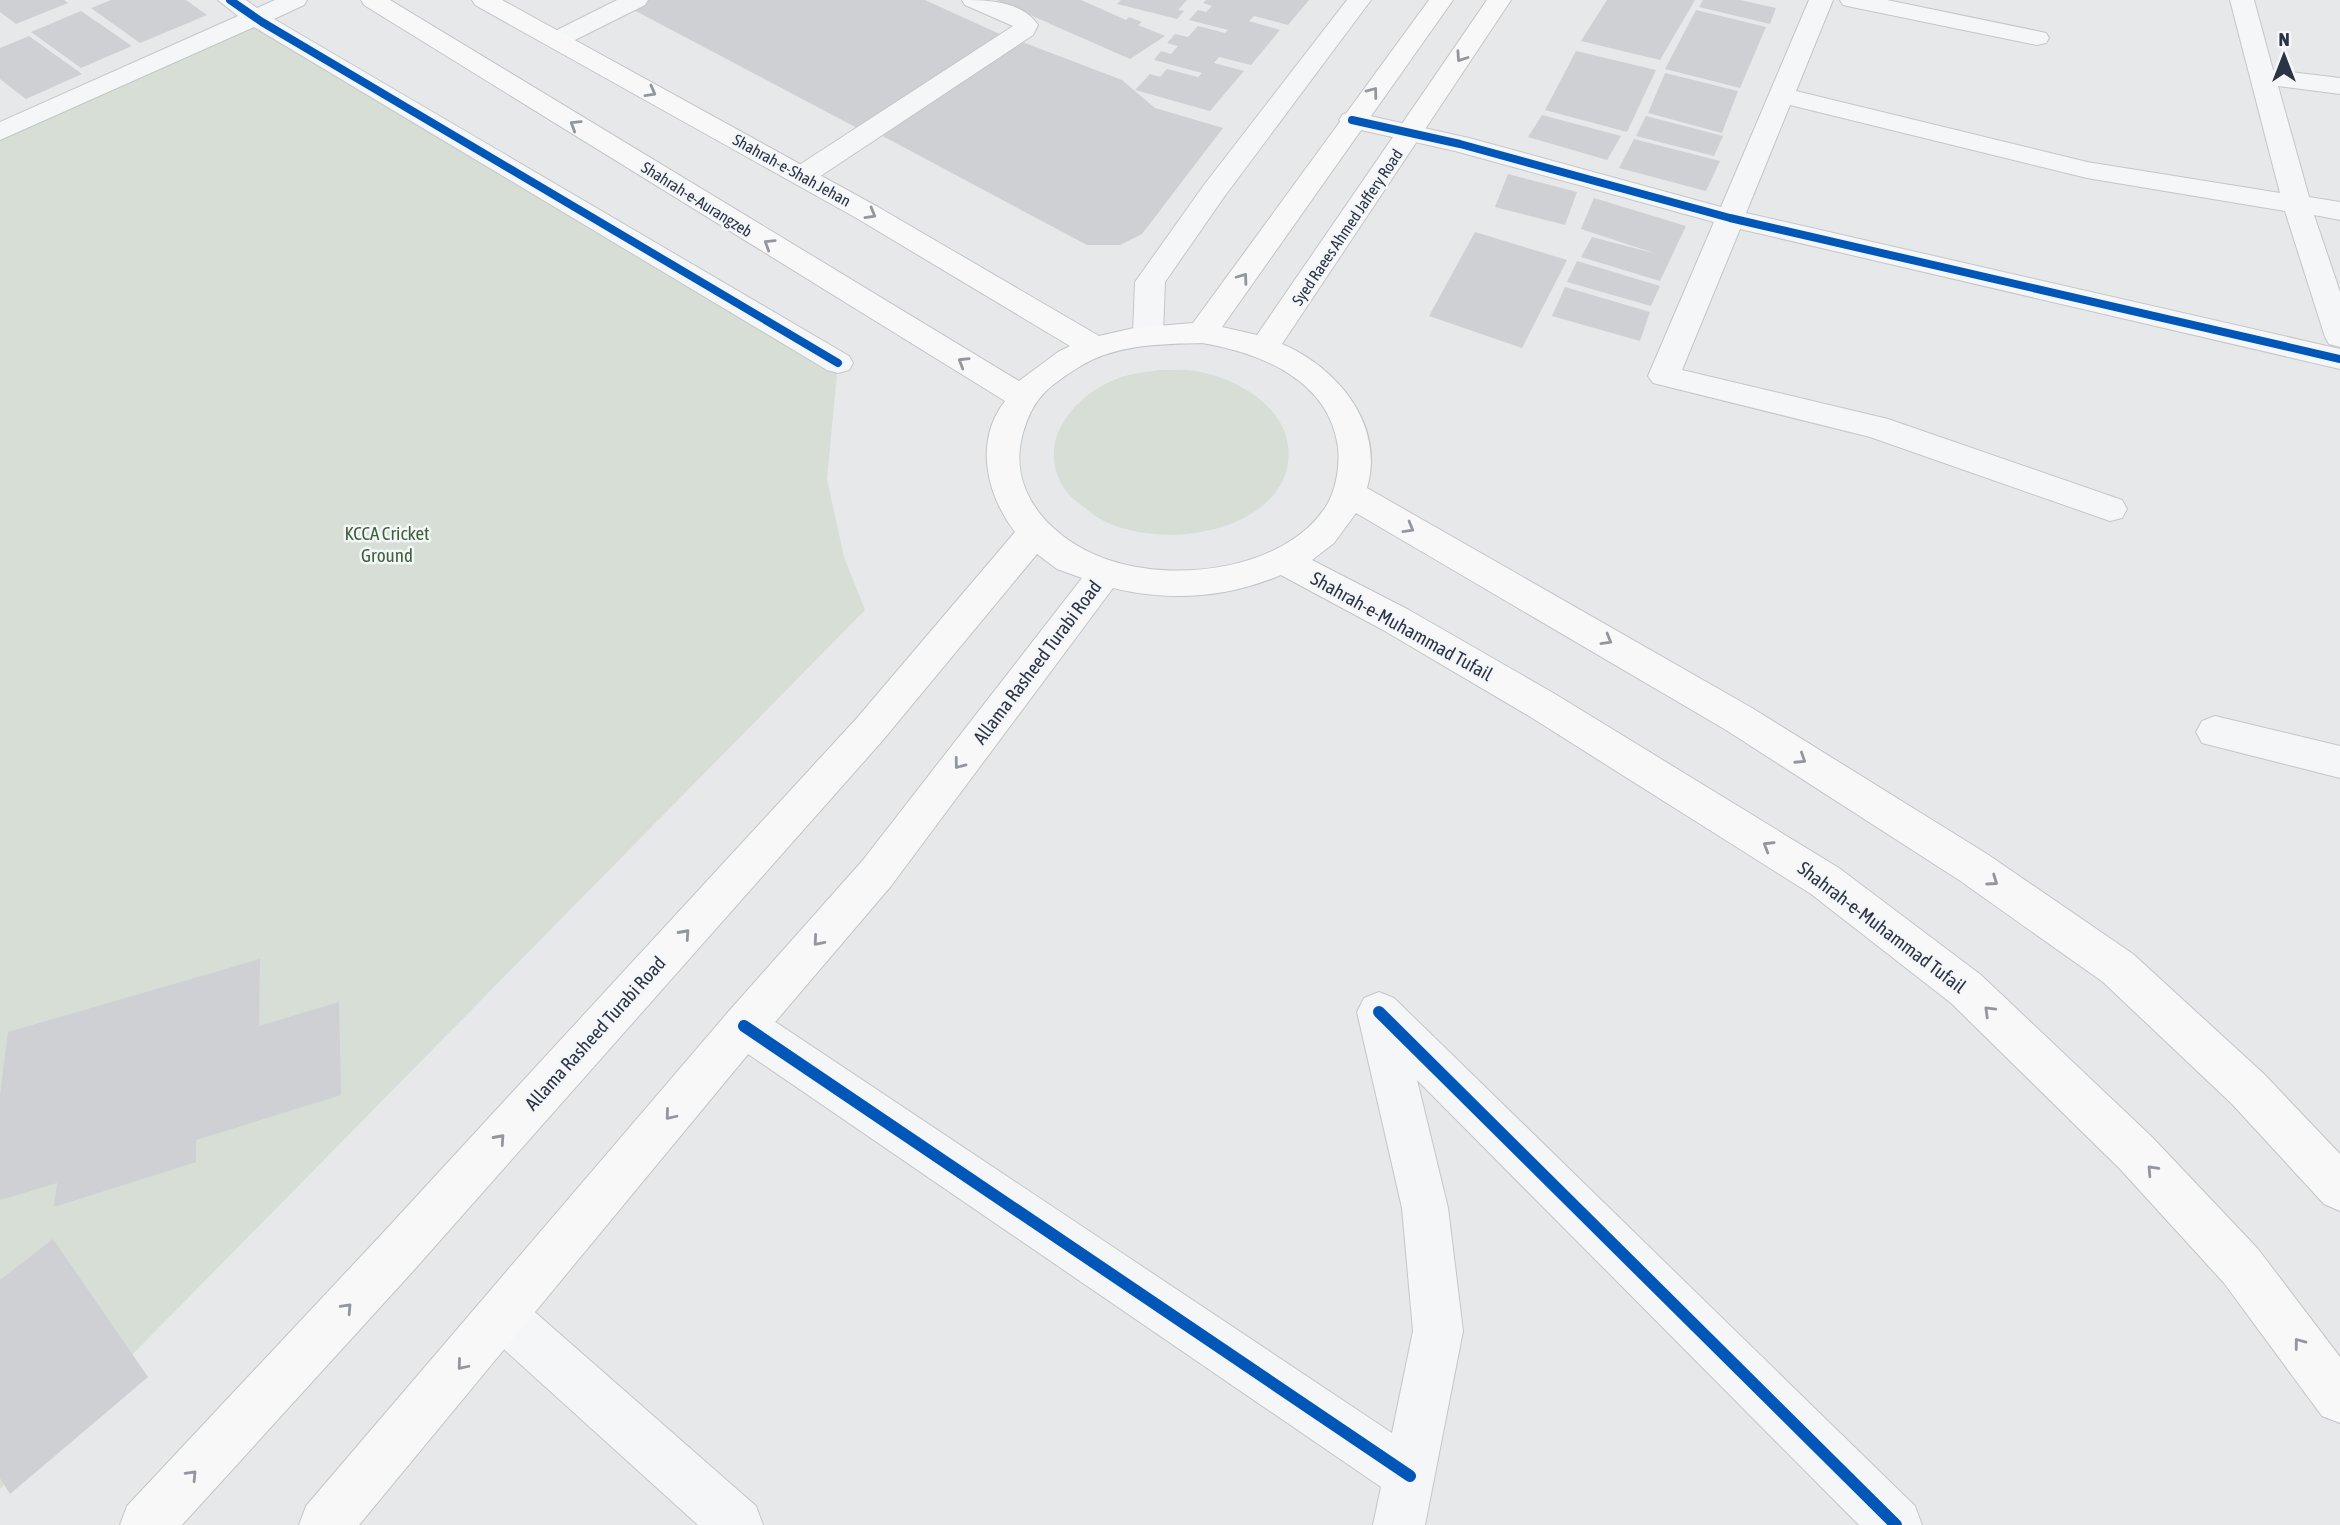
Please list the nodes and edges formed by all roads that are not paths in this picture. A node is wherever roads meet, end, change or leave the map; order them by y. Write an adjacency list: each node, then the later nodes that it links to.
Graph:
1 (230, 0): 13 (street)
2 (295, 0): 13 (street)
3 (373, 0): 33 (main road, Shahrah-e-Aurangzeb, one-way to 3)
4 (484, 0): 15 (main road, Shahrah-e-Shah Jehan)
5 (636, 0): 15 (street)
6 (974, 0): 22 (street)
7 (1359, 0): 27 (street)
8 (1441, 0): 19 (main road, one-way to 8)
9 (1499, 0): 21 (main road, Syed Raees Ahmed Jaffery Road, one-way to 21)
10 (1821, 0): 18 (street)
11 (1852, 0): 14 (street)
12 (2242, 0): 16 (street)
13 (258, 17): 20 (street); 32 (street)
14 (2037, 38)
15 (556, 40): 22 (main road, Shahrah-e-Shah Jehan, one-way to 22)
16 (2261, 76): 17 (street); 23 (street)
17 (2340, 86)
18 (1781, 95): 23 (street); 25 (street)
19 (1352, 120): 21 (street); 26 (main road, one-way to 19)
20 (0, 132)
21 (1411, 132): 25 (street); 30 (main road, Syed Raees Ahmed Jaffery Road)
22 (803, 175): 29 (main road, Shahrah-e-Shah Jehan, one-way to 29)
23 (2297, 205): 24 (street); 28 (street)
24 (2340, 211)
25 (1730, 218): 31 (street); 35 (street)
26 (1202, 333): 27 (main road); 30 (main road)
27 (1148, 334): 29 (main road)
28 (2340, 337)
29 (1095, 347): 33 (main road)
30 (1264, 348): 34 (main road)
31 (2340, 359)
32 (838, 363)
33 (1022, 397): 36 (main road)
34 (1350, 494): 37 (main road); 42 (main road, one-way to 42)
35 (2110, 509)
36 (1034, 533): 38 (main road); 46 (main road, Allama Rasheed Turabi Road, one-way to 36)
37 (1284, 561): 38 (main road); 44 (main road, Shahrah-e-Muhammad Tufail, one-way to 37)
38 (1105, 573): 41 (main road, Allama Rasheed Turabi Road, one-way to 41)
39 (2215, 732): 40 (street)
40 (2340, 762)
41 (744, 1026): 43 (main road, Allama Rasheed Turabi Road, one-way to 43); 45 (street)
42 (2340, 1188)
43 (503, 1316): 47 (main road, Allama Rasheed Turabi Road, one-way to 47); 48 (street)
44 (2340, 1398)
45 (1410, 1476): 49 (street); 50 (street)
46 (146, 1525)
47 (325, 1525)
48 (737, 1525)
49 (1399, 1525)
50 (1896, 1525)

